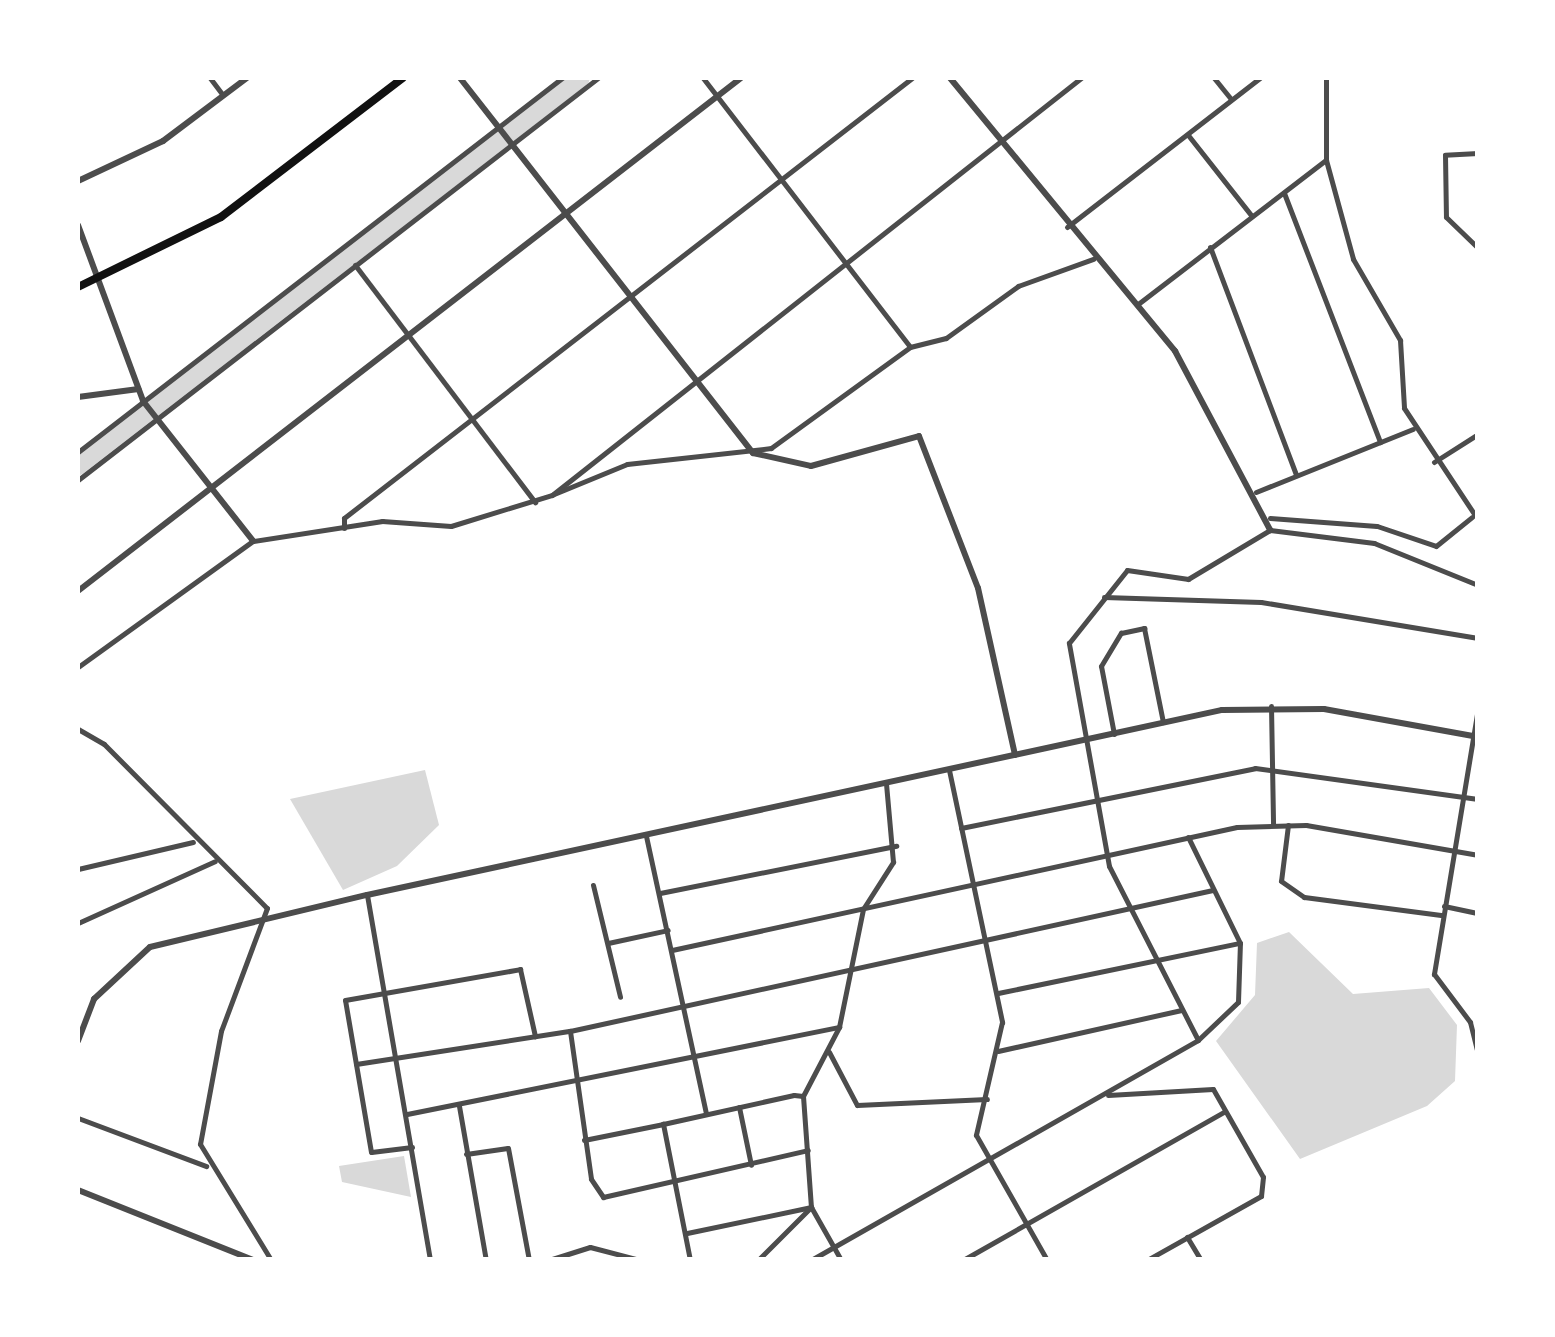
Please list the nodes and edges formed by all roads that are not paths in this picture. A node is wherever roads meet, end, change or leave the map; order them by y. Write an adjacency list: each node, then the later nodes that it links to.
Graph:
1 (210, 78): 15 (street)
2 (247, 78): 15 (street)
3 (404, 78): 36 (main road)
4 (460, 78): 18 (street)
5 (562, 78): 18 (street)
6 (598, 78): 20 (street)
7 (703, 78): 16 (street)
8 (741, 78): 16 (street)
9 (912, 78): 24 (street)
10 (950, 78): 21 (street)
11 (1081, 78): 21 (street)
12 (1214, 78): 17 (street)
13 (1260, 78): 17 (street)
14 (1326, 78): 23 (street)
15 (224, 96): 25 (street)
16 (717, 96): 24 (street); 27 (street)
17 (1231, 100): 19 (street)
18 (500, 127): 20 (street); 45 (street)
19 (1188, 134): 28 (street); 30 (street)
20 (511, 141): 27 (street); 35 (street)
21 (999, 141): 30 (street); 34 (street)
22 (1478, 153): 32 (street)
23 (1326, 160): 26 (street); 48 (street)
24 (782, 178): 34 (street); 38 (street)
25 (78, 181)
26 (1284, 193): 28 (street); 50 (street)
27 (565, 213): 38 (street); 40 (street)
28 (1251, 216): 31 (street)
29 (78, 225): 36 (street)
30 (1067, 227): 33 (street)
31 (1210, 247): 39 (street); 54 (street)
32 (1478, 248)
33 (1093, 259): 39 (street); 41 (street)
34 (844, 260): 41 (street); 42 (street)
35 (355, 266): 40 (street); 46 (street)
36 (97, 279): 37 (main road); 43 (street)
37 (78, 287)
38 (631, 296): 42 (street); 47 (street)
39 (1136, 306): 57 (street)
40 (408, 336): 47 (street); 56 (street)
41 (910, 347): 52 (street)
42 (694, 376): 52 (street); 58 (street)
43 (138, 389): 44 (street); 45 (street)
44 (78, 397)
45 (144, 402): 46 (street); 51 (street)
46 (154, 417): 55 (street); 56 (street)
47 (472, 418): 59 (street); 62 (street)
48 (1413, 429): 50 (street); 53 (street)
49 (1478, 434): 53 (street)
50 (1380, 442): 54 (street)
51 (78, 452)
52 (753, 453): 58 (street); 77 (street)
53 (1434, 462): 61 (street)
54 (1296, 476): 57 (street)
55 (78, 480)
56 (212, 488): 64 (street); 66 (street)
57 (1256, 492): 60 (street)
58 (552, 495): 59 (street)
59 (535, 502): 62 (street)
60 (1270, 518): 61 (street); 63 (street)
61 (1475, 518)
62 (344, 528): 64 (street)
63 (1270, 530): 65 (street); 67 (street)
64 (252, 541): 69 (street)
65 (1478, 585)
66 (78, 591)
67 (1103, 597): 68 (street); 76 (street)
68 (1478, 638)
69 (78, 668)
70 (1271, 706): 72 (street); 75 (street); 78 (street)
71 (1478, 708): 75 (street)
72 (1163, 723): 74 (street); 74 (street)
73 (78, 730): 89 (street)
74 (1114, 734): 76 (street)
75 (1475, 736): 81 (street)
76 (1082, 741): 77 (street); 83 (street)
77 (1016, 756): 79 (street)
78 (1273, 767): 81 (street); 83 (street); 84 (street)
79 (950, 770): 80 (street); 86 (street)
80 (886, 784): 87 (street); 90 (street)
81 (1462, 796): 82 (street); 91 (street)
82 (1478, 799)
83 (1094, 801): 86 (street); 93 (street)
84 (1273, 824): 85 (street); 88 (street)
85 (1288, 825): 91 (street); 105 (street)
86 (961, 828): 96 (street)
87 (646, 836): 99 (street); 100 (street)
88 (1188, 837): 93 (street); 98 (street)
89 (193, 842): 94 (street); 95 (street)
90 (896, 846): 99 (street); 103 (street)
91 (1452, 851): 92 (street); 101 (street)
92 (1478, 855)
93 (1107, 856): 96 (street); 102 (street)
94 (215, 861): 106 (street); 107 (street)
95 (78, 869)
96 (974, 885): 103 (street); 109 (street)
97 (592, 886): 111 (street)
98 (1213, 890): 102 (street); 110 (street)
99 (660, 894): 108 (street)
100 (367, 895): 106 (street); 116 (street)
101 (1444, 906): 104 (street); 105 (street)
102 (1130, 908): 109 (street); 113 (street)
103 (864, 909): 112 (street); 114 (street)
104 (1478, 912)
105 (1442, 915): 120 (street)
106 (262, 919): 125 (street); 149 (street)
107 (78, 922)
108 (668, 930): 111 (street); 112 (street)
109 (987, 939): 114 (street); 115 (street)
110 (1240, 943): 113 (street); 124 (street)
111 (608, 944): 117 (street)
112 (672, 950): 118 (street)
113 (1156, 960): 115 (street); 119 (street)
114 (850, 966): 118 (street); 121 (street)
115 (998, 993): 126 (street)
116 (387, 994): 123 (street); 129 (street); 131 (street)
117 (620, 997)
118 (684, 1006): 122 (street); 130 (street)
119 (1182, 1010): 124 (street); 126 (street)
120 (1474, 1022): 128 (street)
121 (839, 1027): 127 (street); 130 (street)
122 (570, 1031): 123 (street); 132 (street)
123 (535, 1036): 129 (street)
124 (1198, 1040): 133 (street)
125 (78, 1041)
126 (998, 1051): 135 (street)
127 (829, 1052): 134 (street); 135 (street)
128 (1478, 1054)
129 (398, 1058): 131 (street); 139 (street)
130 (698, 1060): 132 (street); 140 (street)
131 (356, 1064): 144 (street)
132 (578, 1084): 136 (street); 143 (street)
133 (1106, 1095): 138 (street); 147 (street)
134 (803, 1096): 137 (street); 145 (street)
135 (987, 1099): 147 (street)
136 (459, 1106): 139 (street); 146 (street)
137 (740, 1107): 140 (street); 148 (street)
138 (1226, 1111): 153 (street); 155 (street)
139 (407, 1114): 144 (street)
140 (706, 1114): 142 (street)
141 (78, 1118): 149 (street)
142 (663, 1124): 143 (street); 150 (street)
143 (584, 1140): 150 (street)
144 (412, 1147): 159 (street)
145 (808, 1150): 148 (street); 152 (street)
146 (466, 1154): 160 (street); 161 (street)
147 (988, 1156): 153 (street); 156 (street)
148 (750, 1165): 150 (street)
149 (206, 1166): 158 (street)
150 (674, 1182): 154 (street)
151 (78, 1190): 157 (street)
152 (812, 1206): 154 (street); 156 (street); 165 (street)
153 (1026, 1224): 168 (street); 169 (street)
154 (686, 1233): 164 (street)
155 (1188, 1236): 170 (street); 171 (street)
156 (834, 1246): 166 (street); 167 (street)
157 (252, 1260)
158 (271, 1260)
159 (430, 1260)
160 (486, 1260)
161 (528, 1260)
162 (549, 1260): 163 (street)
163 (640, 1260)
164 (690, 1260)
165 (758, 1260)
166 (811, 1260)
167 (841, 1260)
168 (962, 1260)
169 (1047, 1260)
170 (1147, 1260)
171 (1201, 1260)

